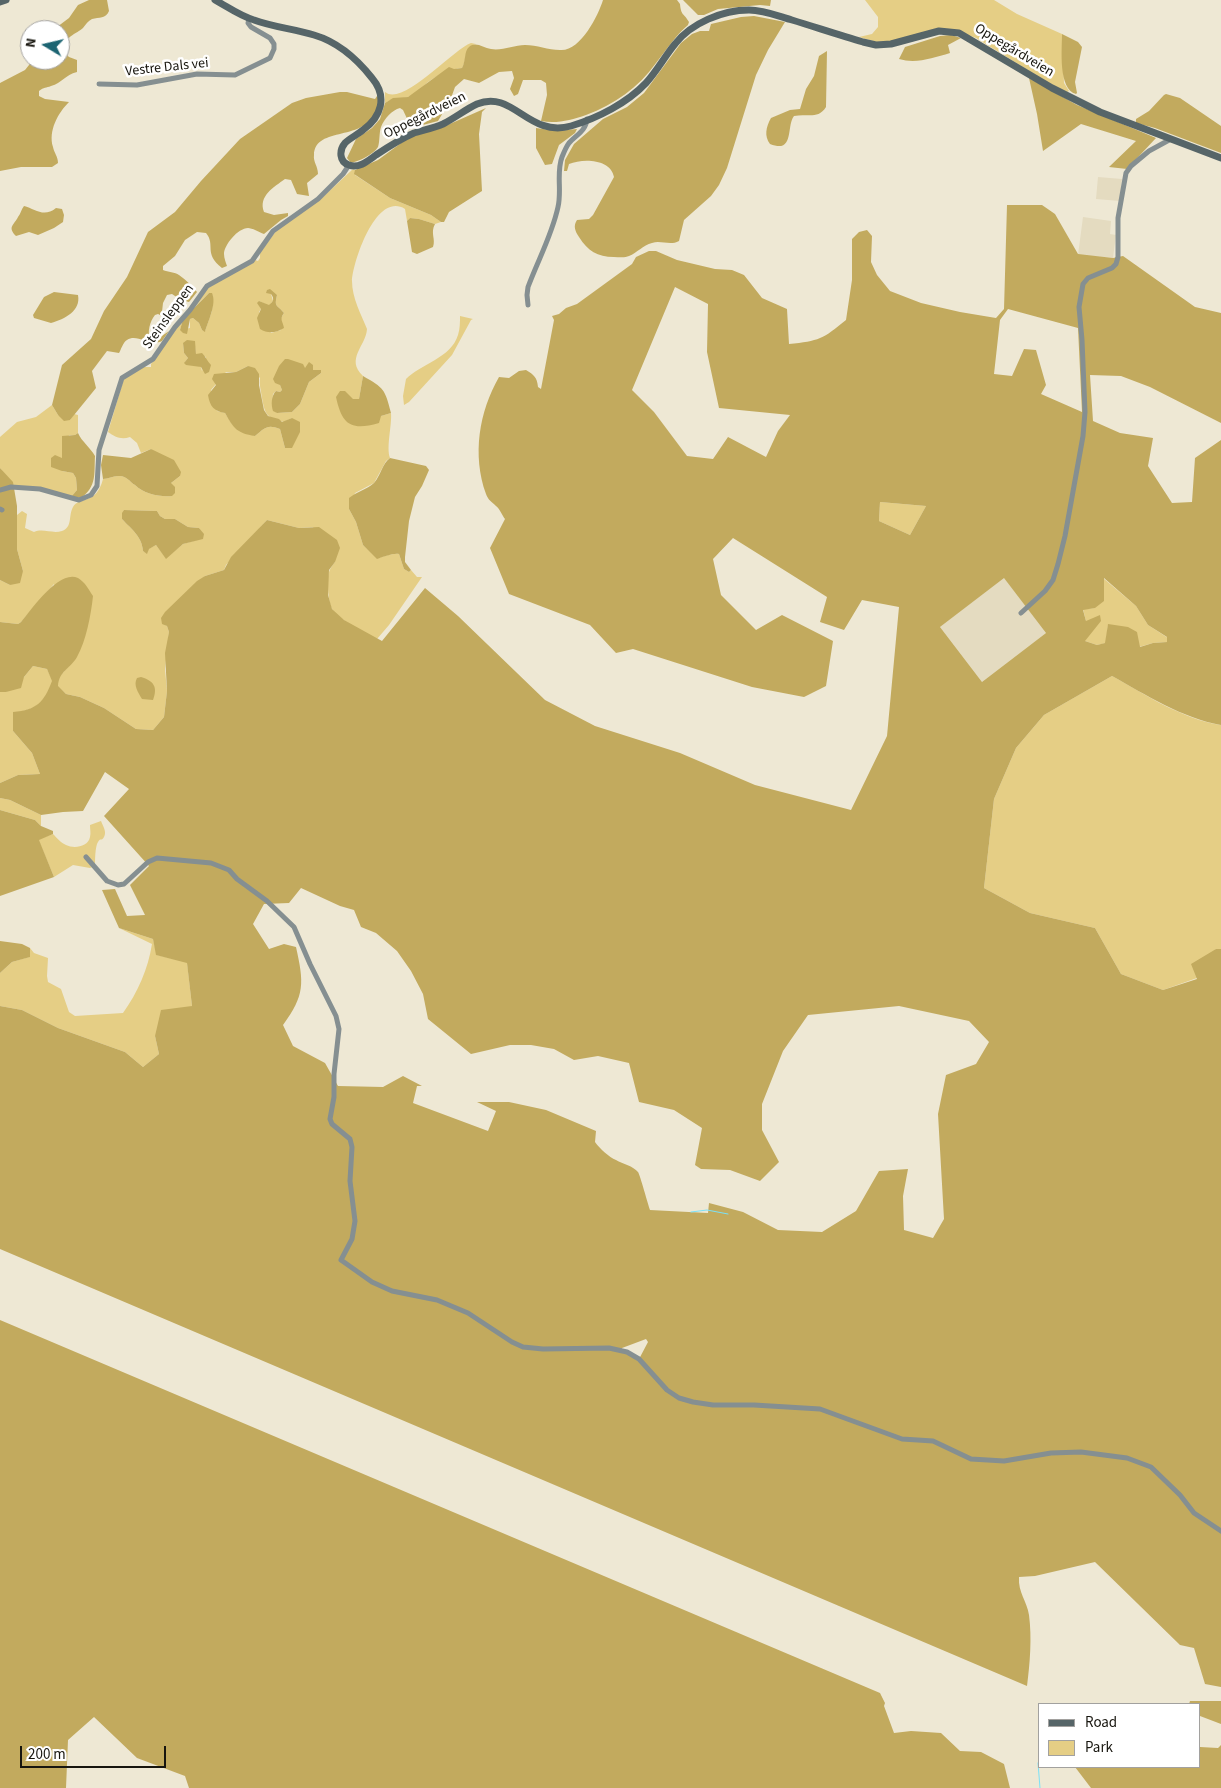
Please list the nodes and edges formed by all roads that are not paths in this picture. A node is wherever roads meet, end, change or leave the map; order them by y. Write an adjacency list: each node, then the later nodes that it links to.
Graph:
1 (6, 0): 3 (main road)
2 (215, 0): 4 (main road, Oppegårdveien)
3 (0, 2)
4 (249, 19): 5 (street, Vestre Dals vei); 9 (main road, Oppegårdveien)
5 (99, 84)
6 (587, 119): 7 (main road, Oppegårdveien); 9 (main road, Oppegårdveien); 10 (street)
7 (1171, 139): 8 (main road, Oppegårdveien); 12 (street)
8 (1221, 158)
9 (349, 165): 11 (street, Steinsleppen)
10 (528, 305)
11 (0, 490)
12 (1021, 613)
13 (86, 857): 14 (street)
14 (1221, 1532)

